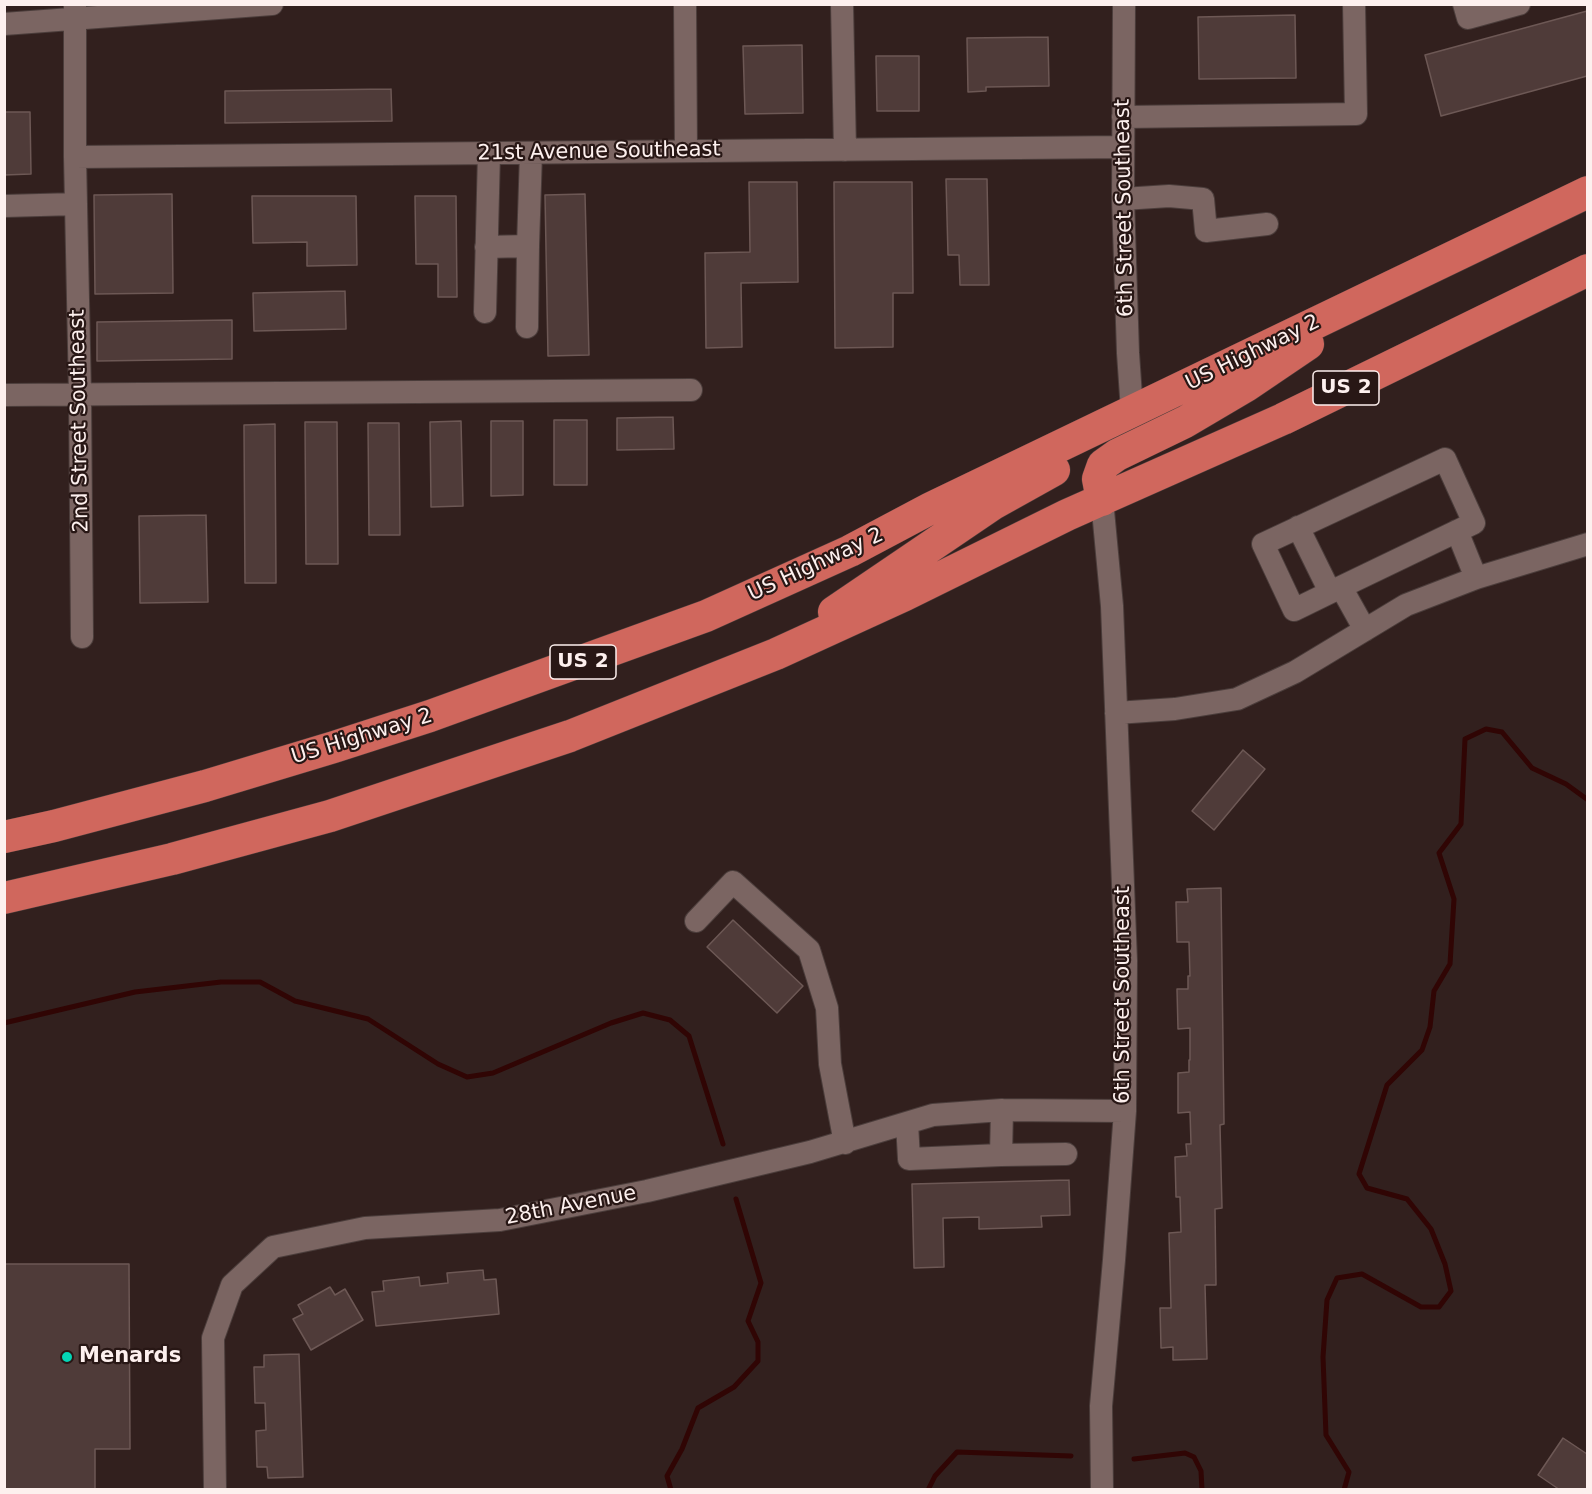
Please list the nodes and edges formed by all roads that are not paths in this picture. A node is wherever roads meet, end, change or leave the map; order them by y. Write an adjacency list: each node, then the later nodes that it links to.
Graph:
1 (272, 4): 8 (street)
2 (685, 4): 13 (street)
3 (842, 4): 12 (street)
4 (1124, 4): 10 (street, 6th Street Southeast)
5 (1354, 4): 10 (street)
6 (1464, 4): 7 (street)
7 (1519, 4)
8 (75, 11): 9 (street); 16 (street)
9 (4, 24)
10 (1123, 117): 11 (street, 6th Street Southeast)
11 (1123, 147): 12 (street, 21st Avenue Southeast); 18 (street, 6th Street Southeast)
12 (845, 150): 13 (street, 21st Avenue Southeast)
13 (686, 151): 15 (street, 21st Avenue Southeast)
14 (489, 153): 15 (street, 21st Avenue Southeast); 16 (street, 21st Avenue Southeast); 23 (street)
15 (531, 153): 22 (street)
16 (75, 157): 19 (street, 2nd Street Southeast)
17 (1587, 192): 24 (highway, US Highway 2 / US 2)
18 (1123, 199): 21 (street); 31 (street, 6th Street Southeast)
19 (76, 204): 20 (street); 29 (street, 2nd Street Southeast)
20 (4, 206)
21 (1267, 224)
22 (528, 246): 23 (street); 27 (street)
23 (486, 247): 26 (street)
24 (1438, 264): 31 (highway, US Highway 2 / US 2); 32 (highway)
25 (1587, 270): 32 (highway, US 2)
26 (485, 312)
27 (527, 327)
28 (691, 390): 29 (street)
29 (80, 394): 30 (street); 39 (street, 2nd Street Southeast)
30 (4, 395)
31 (1132, 411): 40 (highway); 42 (highway, US Highway 2 / US 2)
32 (1102, 500): 40 (highway, US 2); 41 (street, 6th Street Southeast)
33 (1298, 527): 34 (street); 37 (street); 37 (street)
34 (1457, 531): 36 (street); 37 (street)
35 (1587, 544): 36 (street)
36 (1476, 578): 38 (street)
37 (1335, 590): 38 (street)
38 (1365, 630): 41 (street)
39 (82, 637)
40 (776, 654): 45 (highway, US 2)
41 (1116, 713): 48 (street, 6th Street Southeast)
42 (205, 786): 43 (highway); 44 (highway, US Highway 2 / US 2)
43 (4, 816)
44 (4, 837)
45 (11, 899)
46 (696, 921): 50 (street)
47 (1002, 1110): 48 (street, 28th Avenue); 49 (street, 28th Avenue); 52 (street)
48 (1125, 1111): 54 (street, 6th Street Southeast)
49 (907, 1123): 50 (street, 28th Avenue); 52 (street)
50 (845, 1143): 53 (street, 28th Avenue)
51 (1066, 1154): 52 (street)
52 (1001, 1155)
53 (215, 1490)
54 (1102, 1490)

